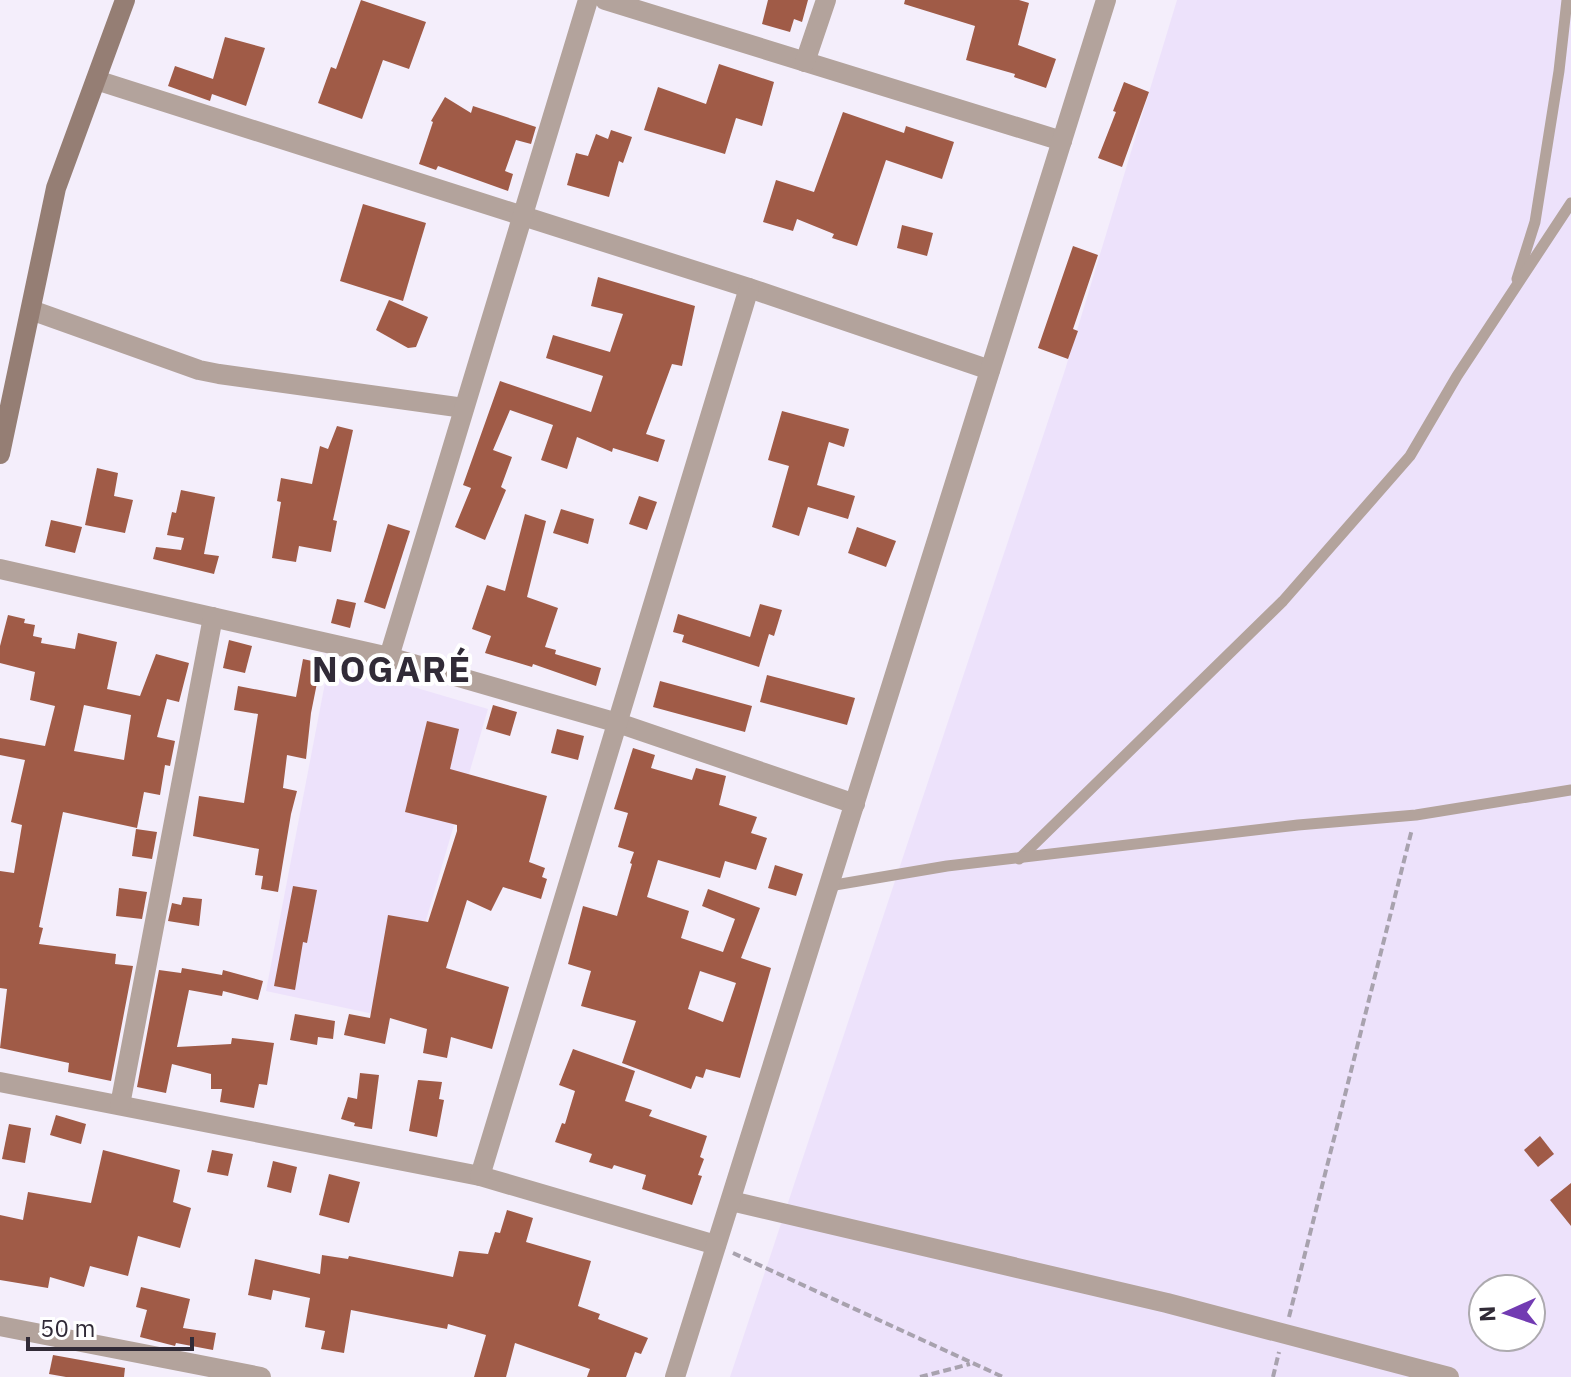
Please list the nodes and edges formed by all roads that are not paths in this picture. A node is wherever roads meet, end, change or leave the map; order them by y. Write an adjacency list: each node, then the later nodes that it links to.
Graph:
1 (125, 0): 8 (street)
2 (588, 0): 11 (street)
3 (605, 0): 7 (street)
4 (826, 0): 7 (street)
5 (1106, 0): 9 (street)
6 (1567, 0): 13 (lane)
7 (805, 62): 9 (street)
8 (96, 80): 11 (street); 14 (street)
9 (1062, 141): 15 (street)
10 (1571, 203): 13 (lane)
11 (524, 216): 12 (street); 16 (street)
12 (749, 288): 15 (street); 21 (street)
13 (1514, 291): 24 (lane)
14 (31, 310): 16 (street); 17 (street)
15 (990, 370): 23 (street)
16 (464, 408): 20 (street)
17 (0, 454)
18 (0, 569): 19 (street)
19 (213, 617): 20 (street); 27 (street)
20 (389, 657): 21 (street)
21 (618, 723): 23 (street); 28 (street)
22 (1571, 790): 24 (lane)
23 (855, 804): 25 (street)
24 (1019, 859): 25 (lane)
25 (829, 886): 29 (street)
26 (0, 1082): 27 (street)
27 (120, 1105): 28 (street)
28 (480, 1176): 30 (street)
29 (731, 1201): 30 (street); 35 (street)
30 (716, 1245): 34 (street)
31 (0, 1326): 32 (street)
32 (222, 1373): 33 (street)
33 (261, 1377)
34 (675, 1377)
35 (1449, 1377)

